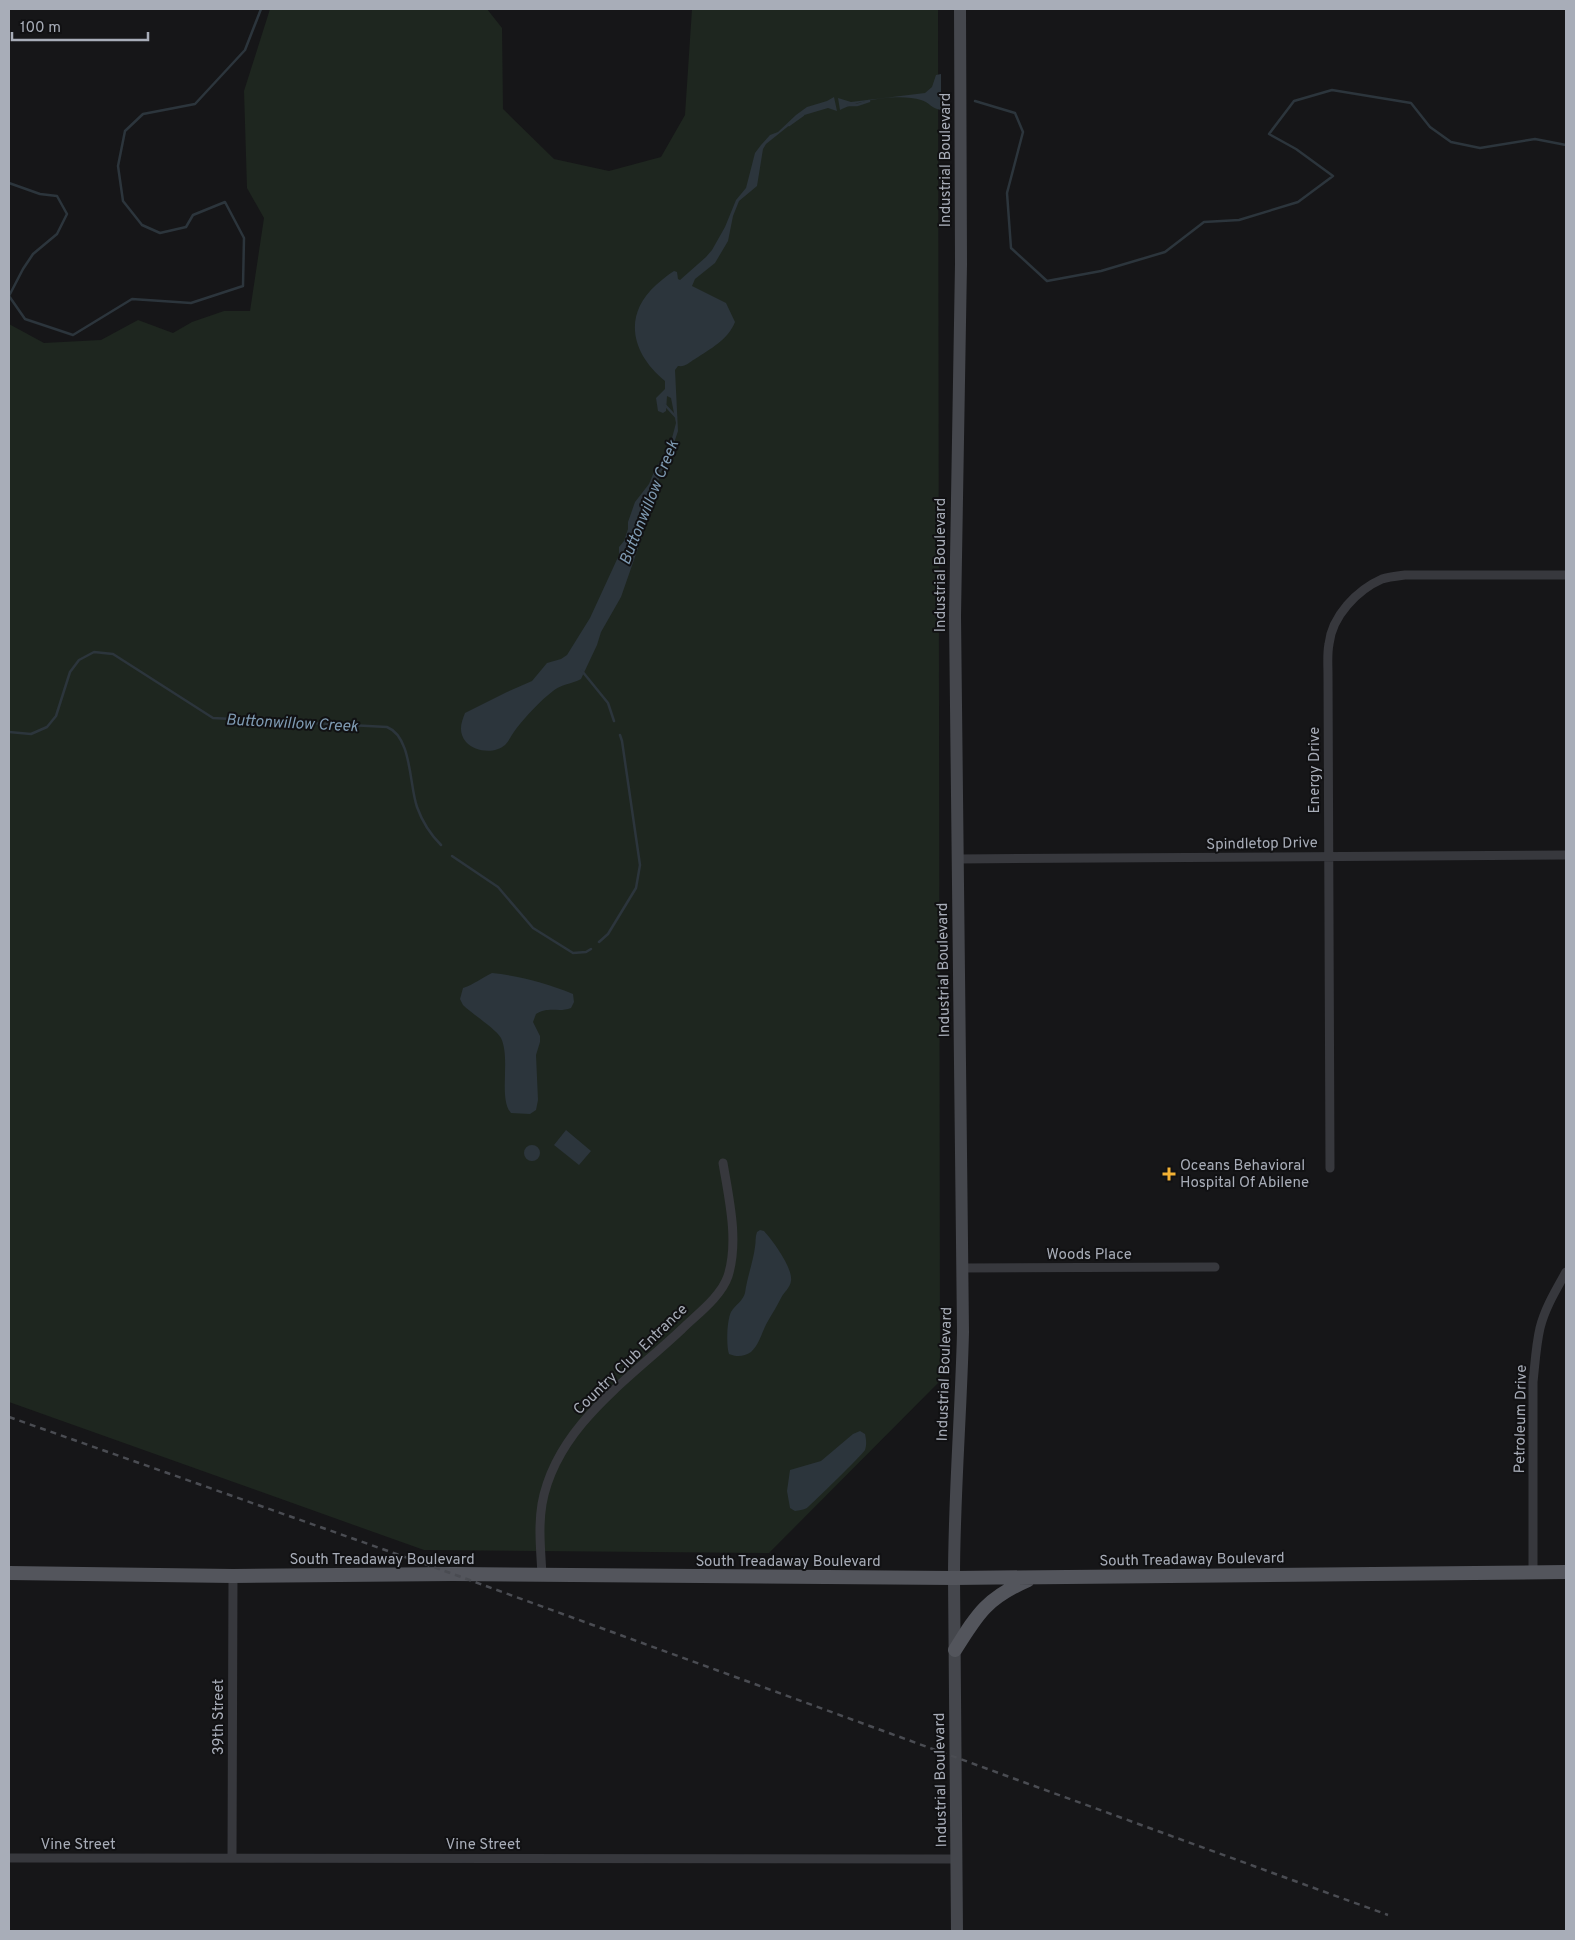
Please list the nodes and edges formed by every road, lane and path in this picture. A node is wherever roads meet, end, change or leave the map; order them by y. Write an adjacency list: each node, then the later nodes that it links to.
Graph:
1 (960, 9): 5 (main road, Industrial Boulevard)
2 (1566, 574): 4 (street, Energy Drive)
3 (1566, 855): 4 (street, Spindletop Drive)
4 (1329, 856): 5 (street, Spindletop Drive); 7 (street, Energy Drive)
5 (958, 858): 9 (main road, Industrial Boulevard)
6 (723, 1163): 15 (street, Country Club Entrance)
7 (1330, 1168)
8 (1215, 1267): 9 (street, Woods Place)
9 (963, 1268): 17 (main road, Industrial Boulevard)
10 (1566, 1272): 11 (street, Petroleum Drive)
11 (1533, 1572): 12 (main road, South Treadaway Boulevard); 16 (main road, South Treadaway Boulevard)
12 (1566, 1572)
13 (9, 1573): 14 (main road, South Treadaway Boulevard)
14 (233, 1576): 15 (main road, South Treadaway Boulevard); 20 (street, 39th Street)
15 (542, 1576): 17 (main road, South Treadaway Boulevard)
16 (1035, 1577): 17 (main road, South Treadaway Boulevard); 18 (main road)
17 (954, 1578): 18 (main road, Industrial Boulevard)
18 (955, 1650): 21 (main road, Industrial Boulevard)
19 (9, 1858): 20 (street, Vine Street)
20 (232, 1858): 21 (street, Vine Street)
21 (957, 1859): 22 (main road, Industrial Boulevard)
22 (957, 1931)

